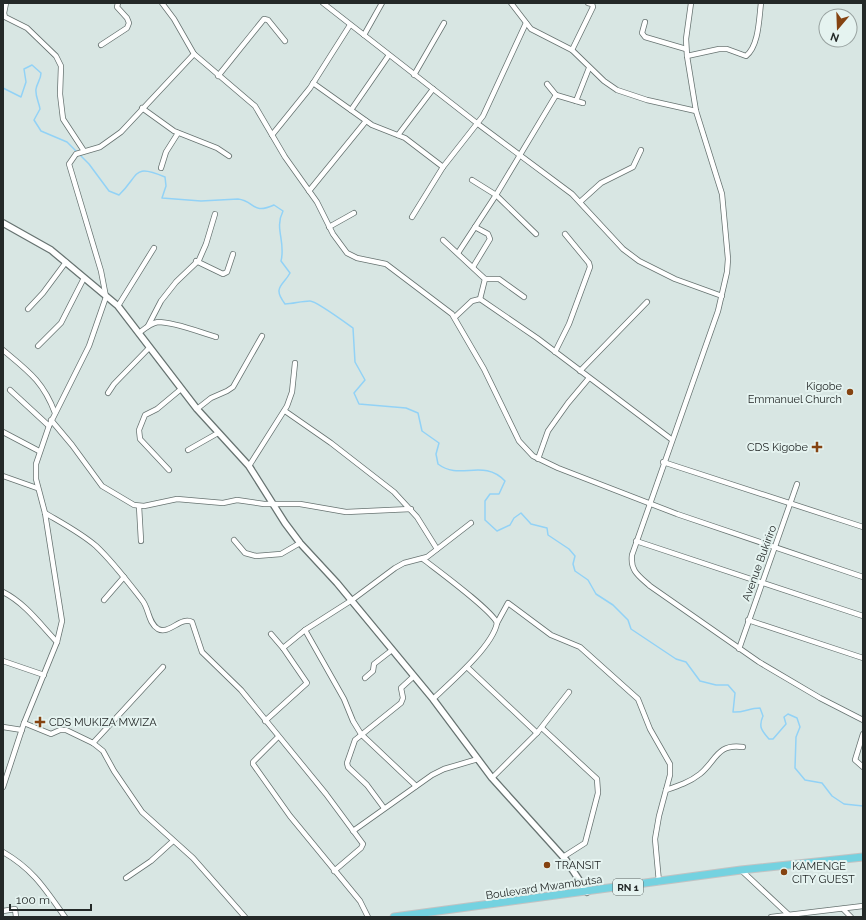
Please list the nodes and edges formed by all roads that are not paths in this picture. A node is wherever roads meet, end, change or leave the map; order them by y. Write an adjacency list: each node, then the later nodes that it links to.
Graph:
1 (6, 3): 40 (street)
2 (118, 3): 16 (street)
3 (322, 3): 13 (street)
4 (382, 3): 14 (street)
5 (512, 3): 12 (street)
6 (588, 3): 18 (street)
7 (691, 3): 17 (street)
8 (761, 3): 21 (street)
9 (163, 4): 19 (street)
10 (645, 22): 17 (street)
11 (444, 23): 23 (street)
12 (526, 23): 18 (street); 35 (street)
13 (350, 25): 14 (street); 25 (street)
14 (364, 35): 20 (street)
15 (285, 41): 24 (street)
16 (101, 45)
17 (686, 49): 21 (street)
18 (572, 50): 22 (street)
19 (194, 54): 24 (street); 31 (street)
20 (389, 55): 23 (street); 32 (street)
21 (687, 56): 33 (street)
22 (590, 68): 29 (street); 33 (street)
23 (414, 75): 27 (street)
24 (218, 76): 37 (street)
25 (313, 83): 32 (street); 37 (street)
26 (547, 84): 28 (street)
27 (433, 89): 35 (street); 38 (street)
28 (556, 95): 29 (street); 41 (street)
29 (576, 101): 30 (street)
30 (583, 103)
31 (142, 108): 36 (street); 40 (street)
32 (351, 110): 34 (street)
33 (696, 111): 66 (street)
34 (366, 121): 38 (street); 46 (street)
35 (478, 124): 41 (street); 43 (street)
36 (178, 133): 42 (street); 44 (street)
37 (272, 135): 46 (street)
38 (398, 135): 43 (street)
39 (641, 150): 48 (street)
40 (84, 151): 67 (street)
41 (520, 155): 47 (street); 48 (street)
42 (229, 156)
43 (443, 167): 51 (street)
44 (161, 168)
45 (472, 180): 47 (street)
46 (309, 191): 53 (street)
47 (496, 195): 54 (street); 55 (street)
48 (580, 202): 66 (street)
49 (354, 213): 53 (street)
50 (215, 214): 61 (street)
51 (412, 217)
52 (3, 223): 62 (street)
53 (329, 227): 73 (street)
54 (475, 227): 59 (street); 63 (street)
55 (536, 234)
56 (565, 234): 81 (street)
57 (443, 240): 59 (street)
58 (154, 248): 71 (street)
59 (458, 253): 63 (street)
60 (233, 254): 61 (street)
61 (196, 261): 74 (street)
62 (66, 262): 64 (street); 72 (street)
63 (473, 267): 65 (street)
64 (84, 278): 67 (street); 78 (street)
65 (485, 279): 68 (street); 69 (street)
66 (722, 296): 95 (street)
67 (106, 297): 71 (street); 90 (street)
68 (524, 297)
69 (480, 299): 73 (street); 81 (street)
70 (647, 302): 83 (street)
71 (118, 306): 75 (street)
72 (28, 309)
73 (455, 317): 98 (street)
74 (148, 326): 75 (street); 77 (street)
75 (139, 333): 79 (street)
76 (262, 336): 88 (street)
77 (216, 337)
78 (38, 346)
79 (149, 348): 85 (street); 87 (street)
80 (3, 350): 90 (street)
81 (555, 352): 83 (street)
82 (296, 364): 89 (street)
83 (580, 370): 84 (street)
84 (589, 378): 95 (street); 98 (street)
85 (181, 389): 88 (street); 101 (street)
86 (10, 390): 92 (street)
87 (108, 393)
88 (197, 409): 94 (street)
89 (285, 411): 100 (street); 109 (street)
90 (55, 413): 91 (street)
91 (51, 420): 92 (street); 108 (street)
92 (49, 426): 97 (street)
93 (3, 432): 97 (street)
94 (218, 433): 96 (street); 100 (street)
95 (671, 439): 99 (street)
96 (188, 450)
97 (40, 451): 104 (street)
98 (538, 459): 105 (street)
99 (663, 462): 105 (street); 106 (street)
100 (249, 466): 107 (street)
101 (169, 470)
102 (3, 476): 104 (street)
103 (797, 484): 106 (street, Avenue Bukiriro)
104 (37, 488): 110 (street)
105 (650, 503): 115 (street); 117 (street)
106 (791, 503): 112 (street); 117 (street, Avenue Bukiriro)
107 (272, 504): 108 (street); 109 (street); 116 (street)
108 (139, 506): 114 (street)
109 (411, 509): 118 (street)
110 (45, 513): 120 (street); 131 (street)
111 (471, 523): 118 (street)
112 (863, 527)
113 (234, 540): 116 (street)
114 (141, 541)
115 (636, 541): 122 (street); 133 (street)
116 (300, 543): 125 (street)
117 (774, 548): 121 (street); 122 (street, Avenue Bukiriro)
118 (437, 549): 119 (street)
119 (423, 559): 125 (street); 128 (street)
120 (124, 577): 124 (street); 145 (street)
121 (863, 577)
122 (761, 583): 126 (street); 127 (street, Avenue Bukiriro)
123 (3, 592): 131 (street)
124 (104, 600)
125 (352, 600): 129 (street); 134 (street)
126 (863, 616)
127 (748, 620): 133 (street, Avenue Bukiriro); 135 (street)
128 (497, 622): 138 (street); 162 (street)
129 (305, 630): 132 (street); 151 (street)
130 (271, 634): 132 (street)
131 (57, 642): 139 (street)
132 (283, 648): 145 (street)
133 (739, 649): 144 (street)
134 (392, 650): 140 (street); 141 (street)
135 (863, 658)
136 (3, 661): 139 (street)
137 (163, 667): 154 (street)
138 (467, 667): 143 (street); 150 (street)
139 (44, 675): 146 (street)
140 (414, 676): 143 (street); 151 (street)
141 (365, 678)
142 (569, 692): 148 (street)
143 (433, 699): 156 (street)
144 (863, 720)
145 (265, 721): 153 (street)
146 (24, 723): 149 (street); 154 (street)
147 (3, 727): 149 (street)
148 (542, 728): 150 (street); 167 (street)
149 (22, 730): 159 (street)
150 (537, 733): 158 (street)
151 (361, 734): 160 (street); 163 (street)
152 (863, 734): 157 (street)
153 (278, 737): 164 (street); 170 (street)
154 (93, 743): 165 (street)
155 (742, 747): 162 (street)
156 (478, 759): 158 (street); 160 (street)
157 (863, 767)
158 (492, 778): 167 (street)
159 (4, 780): 161 (street)
160 (416, 786): 163 (street)
161 (3, 787)
162 (666, 790): 172 (street)
163 (384, 808): 164 (street)
164 (353, 831): 170 (street)
165 (174, 841): 171 (street); 181 (street)
166 (3, 852): 180 (street)
167 (563, 857): 173 (street)
168 (863, 857): 169 (highway, Boulevard Mwambutsa / RN 1)
169 (741, 870): 172 (highway, Boulevard Mwambutsa / RN 1); 178 (street)
170 (334, 871): 182 (street)
171 (126, 878)
172 (659, 882): 173 (highway, Boulevard Mwambutsa / RN 1)
173 (587, 892): 177 (highway, Boulevard Mwambutsa / RN 1)
174 (863, 906): 175 (street)
175 (843, 909): 178 (street); 185 (street)
176 (3, 911): 179 (street)
177 (403, 916): 183 (highway, Boulevard Mwambutsa / RN 1)
178 (790, 916): 184 (street)
179 (16, 917)
180 (65, 917)
181 (245, 917)
182 (368, 917)
183 (394, 917)
184 (771, 917)
185 (852, 917)

